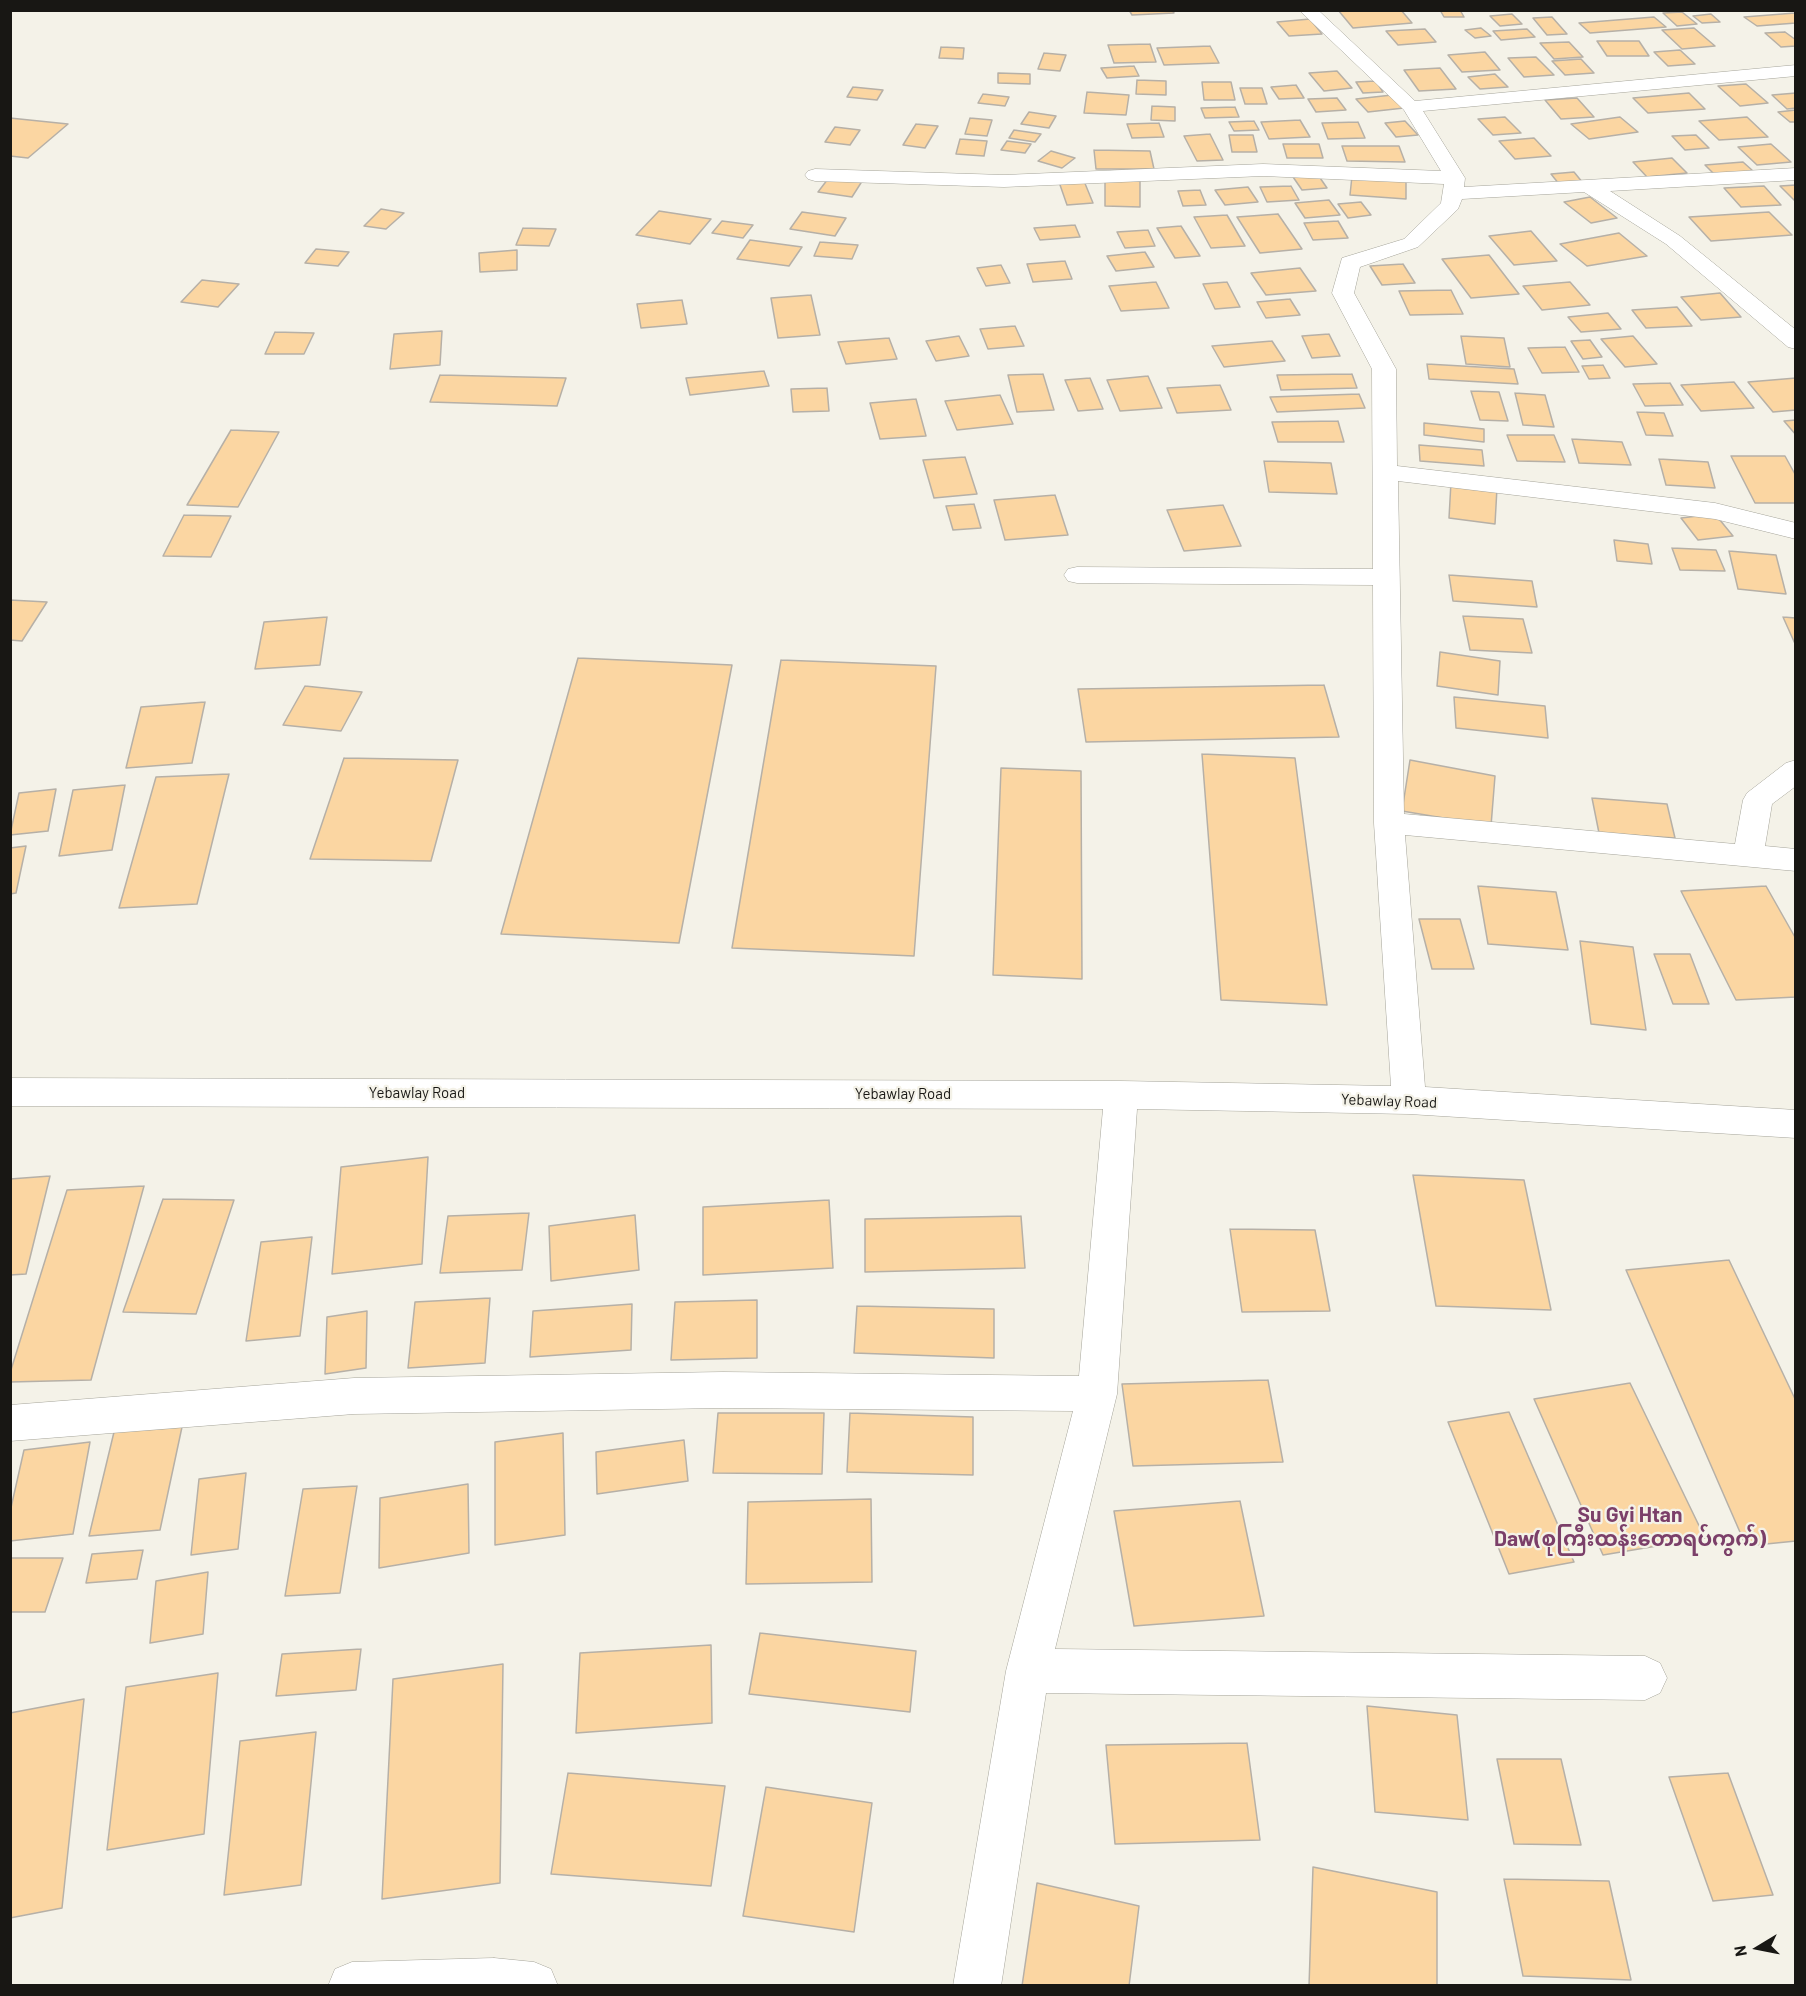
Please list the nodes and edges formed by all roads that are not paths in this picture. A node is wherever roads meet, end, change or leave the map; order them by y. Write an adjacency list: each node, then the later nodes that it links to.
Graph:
1 (1306, 10): 3 (street)
2 (1796, 70): 3 (street)
3 (1411, 107): 7 (street)
4 (1796, 174): 6 (street)
5 (815, 175): 7 (street)
6 (1774, 176): 8 (street); 9 (street)
7 (1454, 186): 8 (street); 11 (street)
8 (1588, 186): 10 (street)
9 (1796, 191)
10 (1796, 342)
11 (1385, 472): 12 (street); 14 (street)
12 (1796, 531)
13 (1077, 575): 14 (street)
14 (1387, 577): 16 (street)
15 (1796, 770): 17 (street)
16 (1389, 823): 17 (street); 21 (street)
17 (1748, 856): 18 (street)
18 (1796, 860)
19 (10, 1092): 20 (street, Yebawlay Road)
20 (1121, 1095): 21 (street, Yebawlay Road); 23 (street)
21 (1409, 1100): 22 (street, Yebawlay Road)
22 (1796, 1124)
23 (1097, 1394): 24 (street); 25 (street)
24 (10, 1423)
25 (1028, 1671): 26 (street); 29 (street)
26 (1645, 1678)
27 (352, 1986): 28 (street)
28 (534, 1986)
29 (977, 1986)

